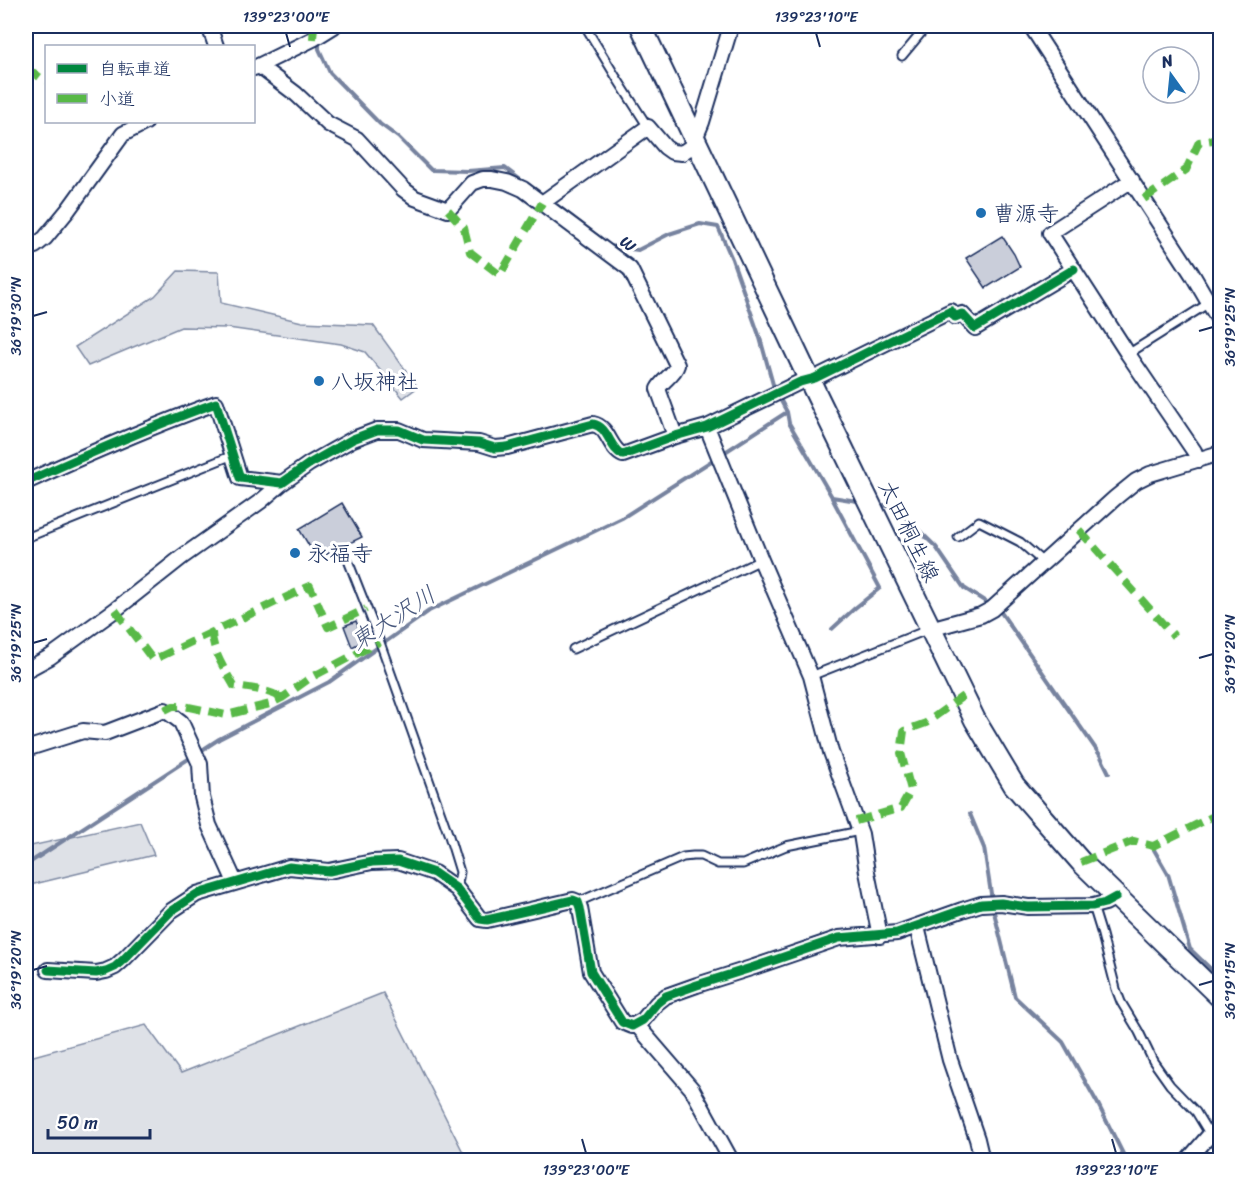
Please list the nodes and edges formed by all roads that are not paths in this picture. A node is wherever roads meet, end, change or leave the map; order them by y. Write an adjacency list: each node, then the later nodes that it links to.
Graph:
1 (209, 26): 8 (street)
2 (585, 26): 12 (lane)
3 (641, 26): 13 (main road, 太田桐生線)
4 (731, 26): 13 (street)
5 (927, 26): 9 (lane)
6 (1031, 26): 14 (street)
7 (325, 31): 10 (street)
8 (216, 45)
9 (902, 56)
10 (256, 67): 15 (street, w)
11 (144, 123): 16 (street)
12 (648, 127): 13 (street); 15 (street)
13 (696, 140): 21 (main road, 太田桐生線)
14 (1132, 180): 17 (street); 18 (street)
15 (546, 200): 23 (street, w)
16 (26, 248)
17 (1074, 269): 20 (street); 21 (street)
18 (1209, 303): 19 (street); 20 (lane)
19 (1221, 322)
20 (1128, 354): 26 (street)
21 (809, 379): 22 (street); 34 (main road, 太田桐生線)
22 (707, 427): 23 (street); 31 (street)
23 (675, 436): 28 (street)
24 (1221, 453): 26 (street)
25 (233, 455): 27 (street); 28 (street); 30 (lane)
26 (1198, 460): 32 (street)
27 (26, 482)
28 (282, 483): 36 (street)
29 (958, 537): 32 (lane)
30 (26, 538)
31 (761, 560): 35 (lane); 37 (street)
32 (1044, 562): 34 (street)
33 (349, 563): 41 (lane)
34 (930, 629): 37 (lane); 42 (main road, 太田桐生線)
35 (573, 649)
36 (26, 669)
37 (811, 676): 39 (street)
38 (26, 749): 40 (street)
39 (860, 831): 43 (lane); 46 (street)
40 (236, 882): 41 (street); 47 (street)
41 (457, 889): 43 (street)
42 (1116, 897): 44 (street); 48 (main road, 太田桐生線)
43 (578, 902): 49 (street)
44 (1093, 906): 45 (street); 51 (lane)
45 (917, 927): 46 (street); 54 (street)
46 (880, 936): 49 (street)
47 (48, 970)
48 (1221, 997)
49 (636, 1024): 53 (street)
50 (1221, 1123): 51 (street)
51 (1210, 1135): 52 (lane); 55 (street)
52 (1221, 1147)
53 (731, 1161)
54 (982, 1161)
55 (1188, 1161)

